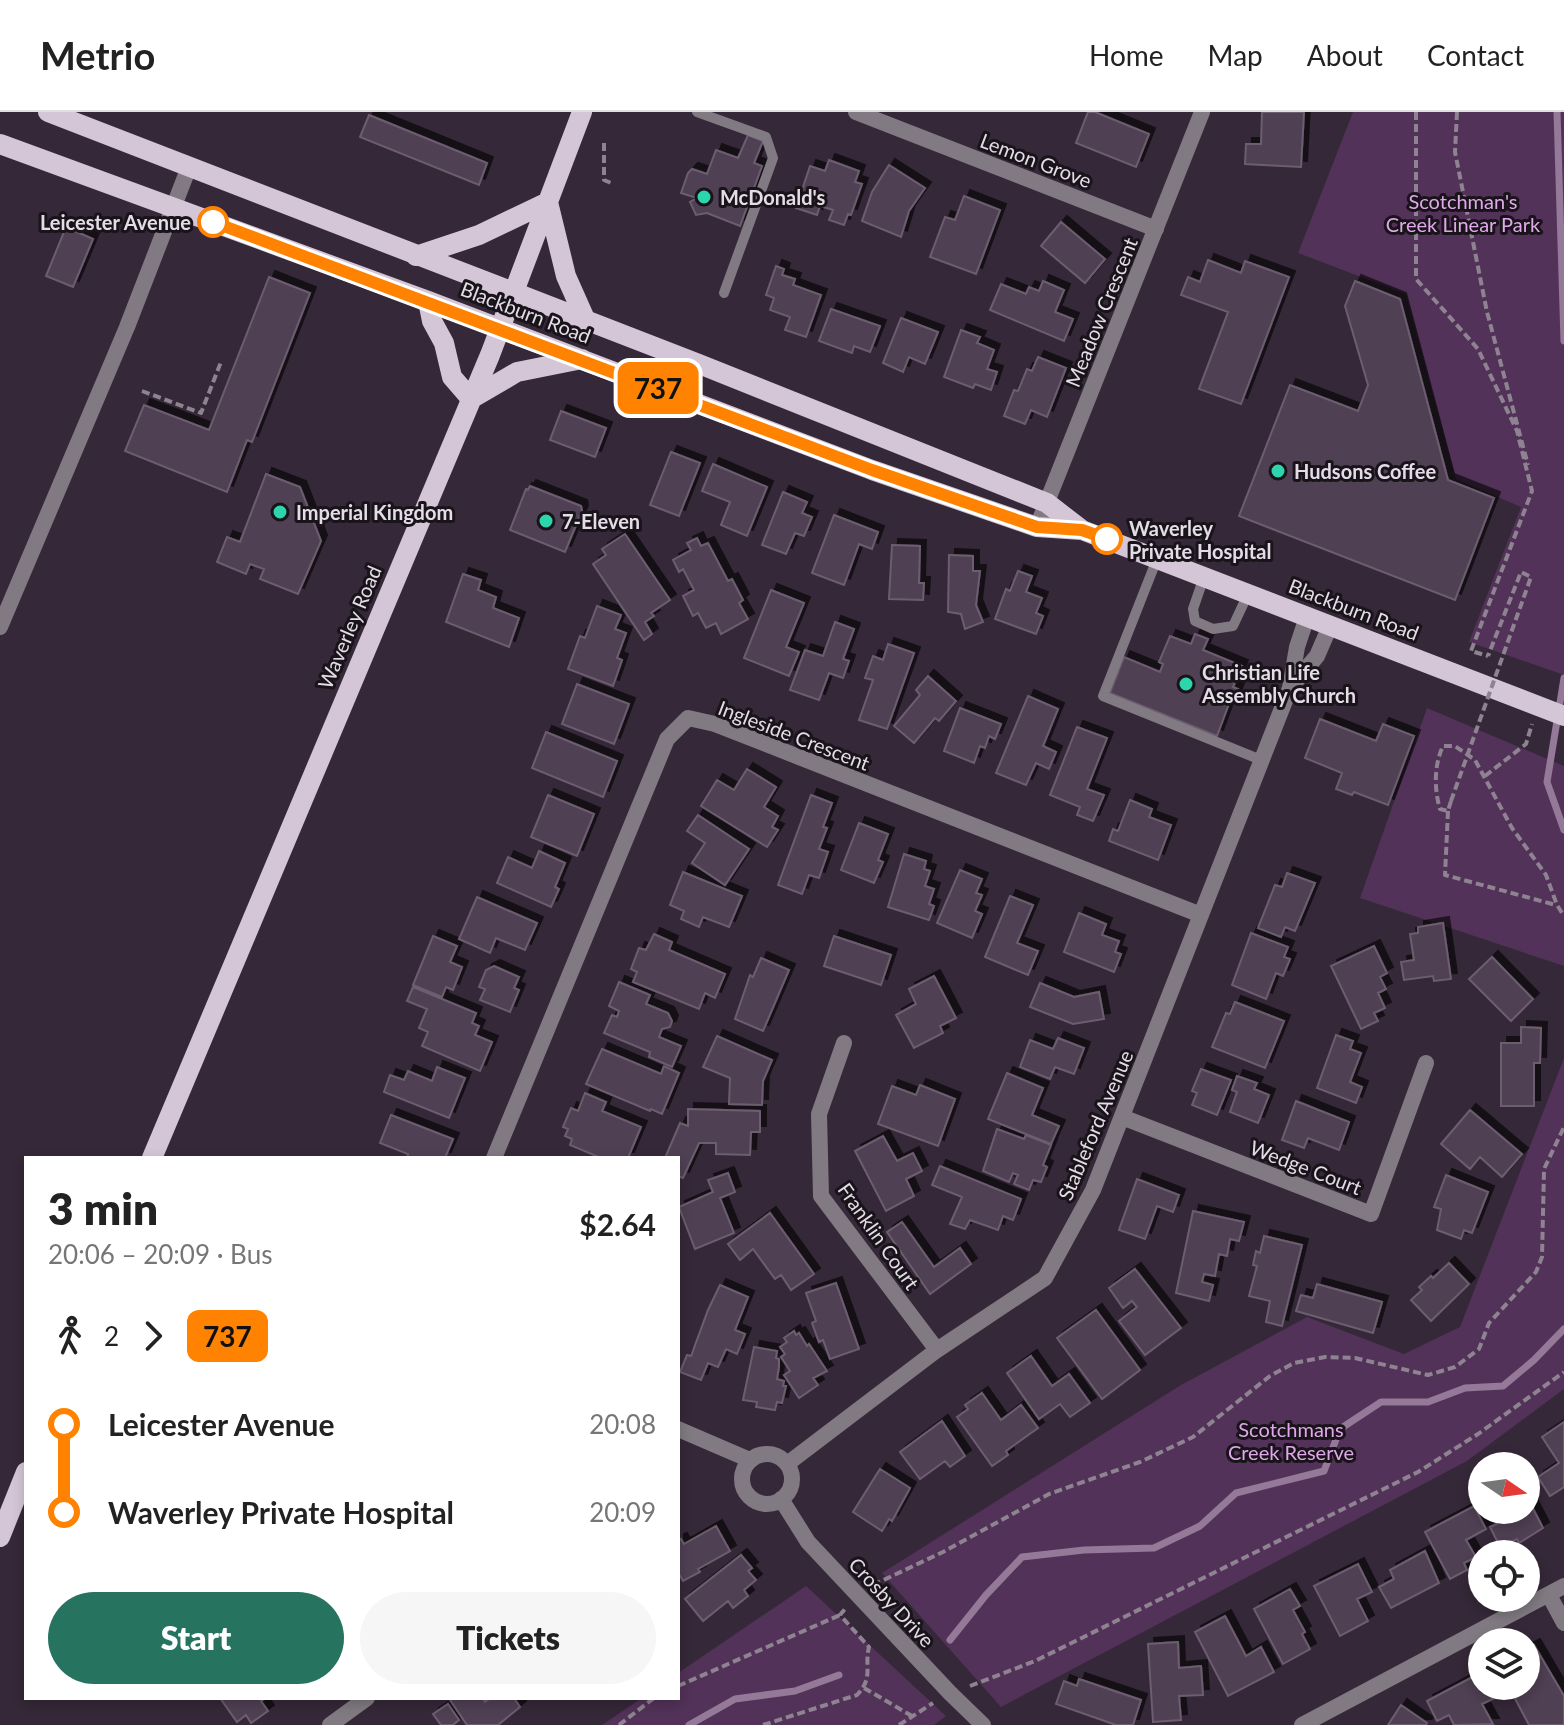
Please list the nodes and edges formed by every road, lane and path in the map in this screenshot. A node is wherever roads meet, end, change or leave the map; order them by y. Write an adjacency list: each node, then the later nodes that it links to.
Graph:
1 (48, 112): 11 (main road, Blackburn Road)
2 (582, 112): 13 (main road, Waverley Road)
3 (697, 112): 17 (lane)
4 (856, 112): 8 (street, Lemon Grove)
5 (1202, 112): 15 (street, Meadow Crescent)
6 (1416, 112): 29 (path)
7 (1457, 112): 29 (path)
8 (895, 119): 15 (street, Lemon Grove)
9 (604, 143): 12 (path)
10 (0, 144): 14 (main road, Blackburn Road)
11 (189, 167): 14 (street); 16 (main road, Blackburn Road)
12 (611, 183)
13 (548, 202): 16 (main road); 18 (main road, Waverley Road); 20 (main road)
14 (175, 208): 19 (main road, Blackburn Road); 39 (street)
15 (1156, 229): 31 (street, Meadow Crescent)
16 (416, 256): 18 (main road, Blackburn Road)
17 (724, 293)
18 (514, 294): 20 (main road, Blackburn Road); 21 (main road, Waverley Road)
19 (428, 301): 21 (main road, Blackburn Road); 26 (main road)
20 (586, 321): 24 (main road, Blackburn Road)
21 (500, 329): 22 (main road, Blackburn Road); 26 (main road, Waverley Road)
22 (582, 359): 26 (main road); 27 (main road, Blackburn Road)
23 (221, 362): 25 (path)
24 (699, 364): 27 (main road); 28 (main road, Blackburn Road)
25 (142, 391)
26 (471, 399): 53 (main road, Waverley Road)
27 (686, 399): 30 (main road, Blackburn Road)
28 (946, 464): 30 (main road); 31 (main road, Blackburn Road)
29 (1532, 491): 45 (path, bridge)
30 (938, 492): 32 (main road, Blackburn Road)
31 (1047, 503): 32 (street, Meadow Crescent); 33 (main road, Blackburn Road)
32 (1037, 527): 33 (main road, Blackburn Road)
33 (1082, 530): 34 (main road, Blackburn Road)
34 (1157, 558): 35 (main road, Blackburn Road); 43 (lane)
35 (1204, 576): 36 (main road, Blackburn Road); 36 (lane)
36 (1248, 594): 37 (main road, Blackburn Road)
37 (1307, 617): 38 (main road, Blackburn Road); 40 (street, Stableford Avenue)
38 (1330, 626): 40 (street, Stableford Avenue); 41 (main road, Blackburn Road)
39 (0, 627)
40 (1290, 688): 43 (street, Stableford Avenue)
41 (1541, 707): 42 (main road, Blackburn Road); 44 (path)
42 (1564, 716)
43 (1261, 760): 47 (street, Stableford Avenue)
44 (1485, 776): 45 (path); 46 (path)
45 (1448, 811): 46 (path)
46 (1557, 905): 48 (path)
47 (1201, 915): 51 (street, Stableford Avenue); 54 (street, Ingleside Crescent)
48 (1564, 916)
49 (844, 1043): 55 (street, Franklin Court)
50 (1426, 1063): 51 (street, Wedge Court)
51 (1122, 1117): 55 (street, Stableford Avenue)
52 (1564, 1127): 64 (path)
53 (153, 1156)
54 (495, 1156)
55 (937, 1350): 59 (street, Stableford Avenue)
56 (1564, 1372): 69 (path)
57 (680, 1430): 58 (street)
58 (750, 1460): 59 (street); 61 (street)
59 (787, 1464): 61 (street)
60 (24, 1477): 62 (main road)
61 (781, 1499): 64 (street, Crosby Drive)
62 (0, 1537)
63 (1557, 1590): 66 (street); 78 (street)
64 (858, 1595): 65 (path); 69 (street, Crosby Drive)
65 (840, 1615): 67 (path); 68 (path)
66 (1564, 1623)
67 (680, 1685)
68 (864, 1688): 72 (path); 75 (path)
69 (950, 1693): 72 (path); 77 (street, Crosby Drive)
70 (364, 1700): 73 (street)
71 (651, 1700): 74 (path)
72 (912, 1716): 76 (path)
73 (330, 1725)
74 (619, 1725)
75 (763, 1725)
76 (899, 1725)
77 (983, 1725)
78 (1302, 1725)

